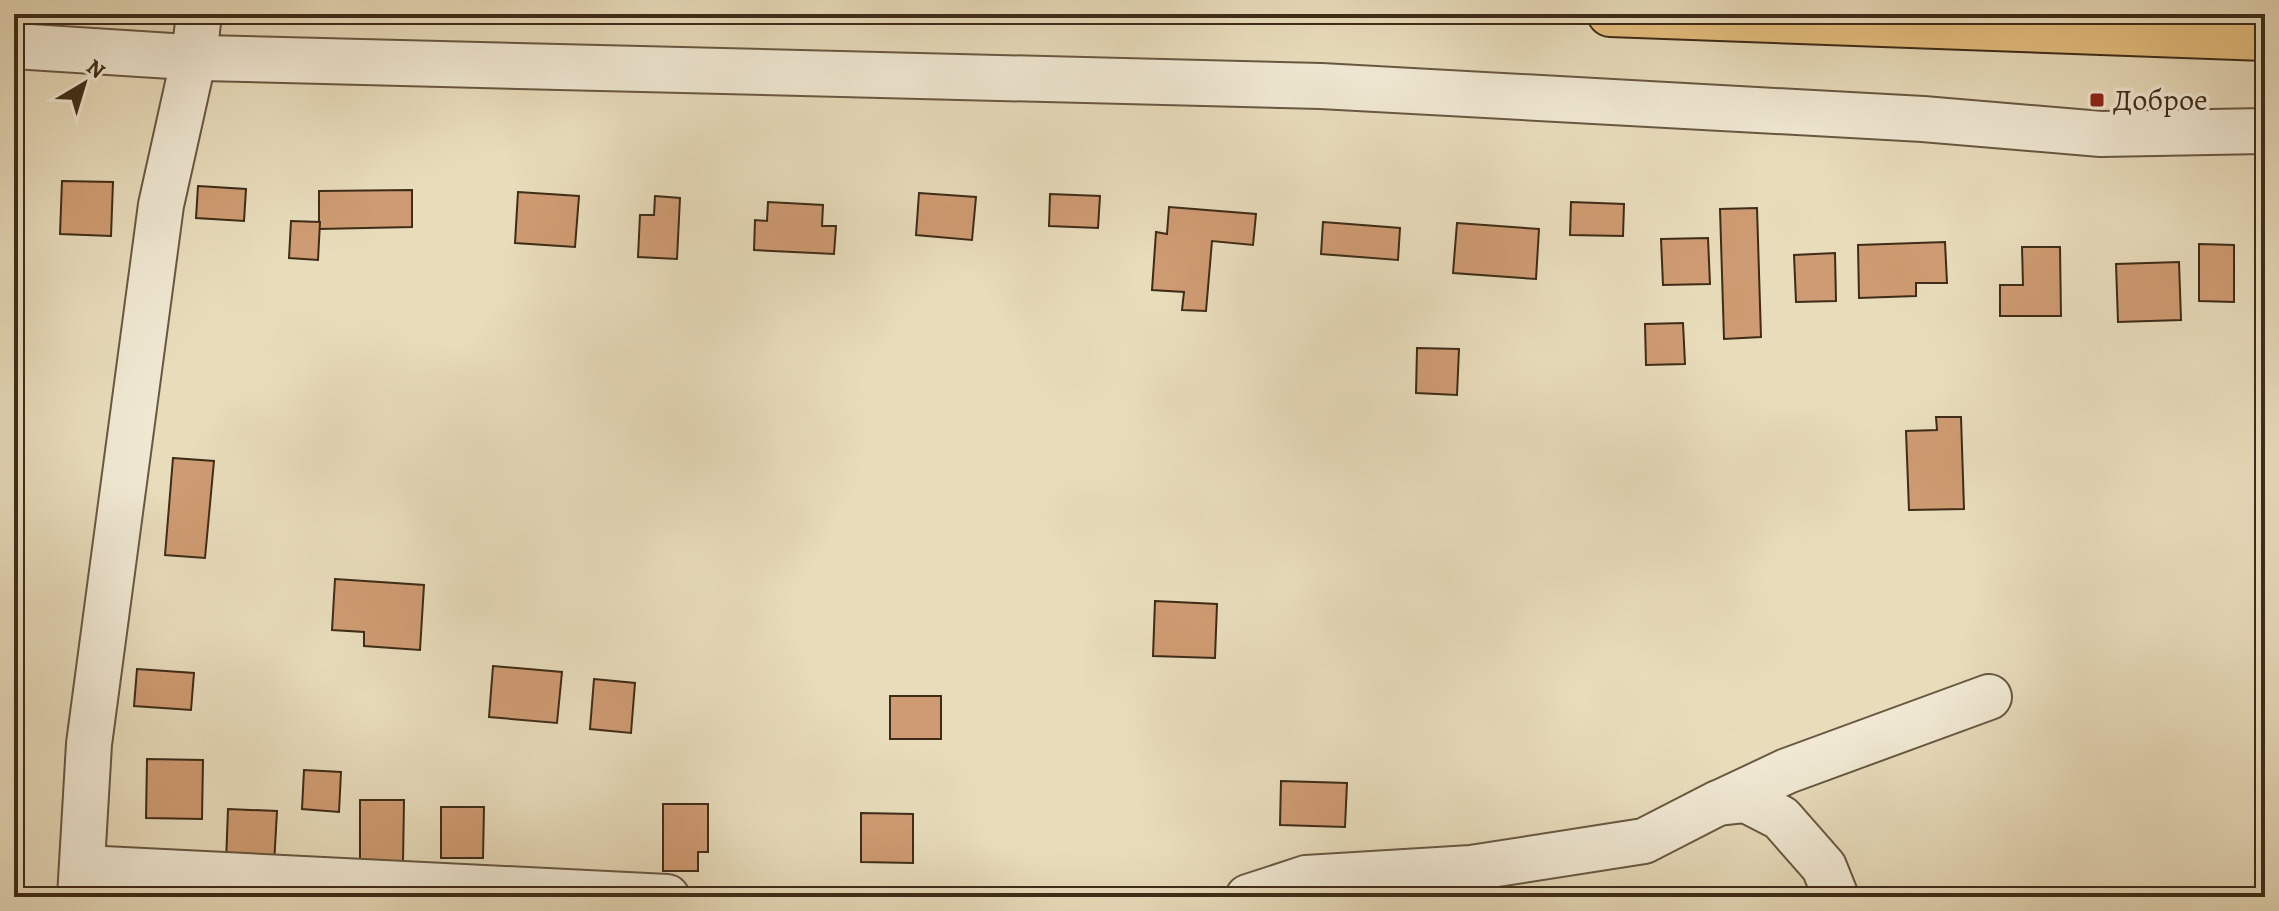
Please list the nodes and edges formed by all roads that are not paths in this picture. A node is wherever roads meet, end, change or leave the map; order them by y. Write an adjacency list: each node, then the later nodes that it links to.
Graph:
1 (199, 14): 5 (street)
2 (1610, 14): 3 (main road)
3 (2265, 38)
4 (14, 46): 5 (street)
5 (194, 57): 6 (street); 9 (street)
6 (2265, 131)
7 (1989, 697): 8 (street)
8 (1718, 803): 12 (street); 13 (street)
9 (81, 883): 10 (street)
10 (530, 894): 11 (street)
11 (667, 897)
12 (1248, 897)
13 (1836, 897)

